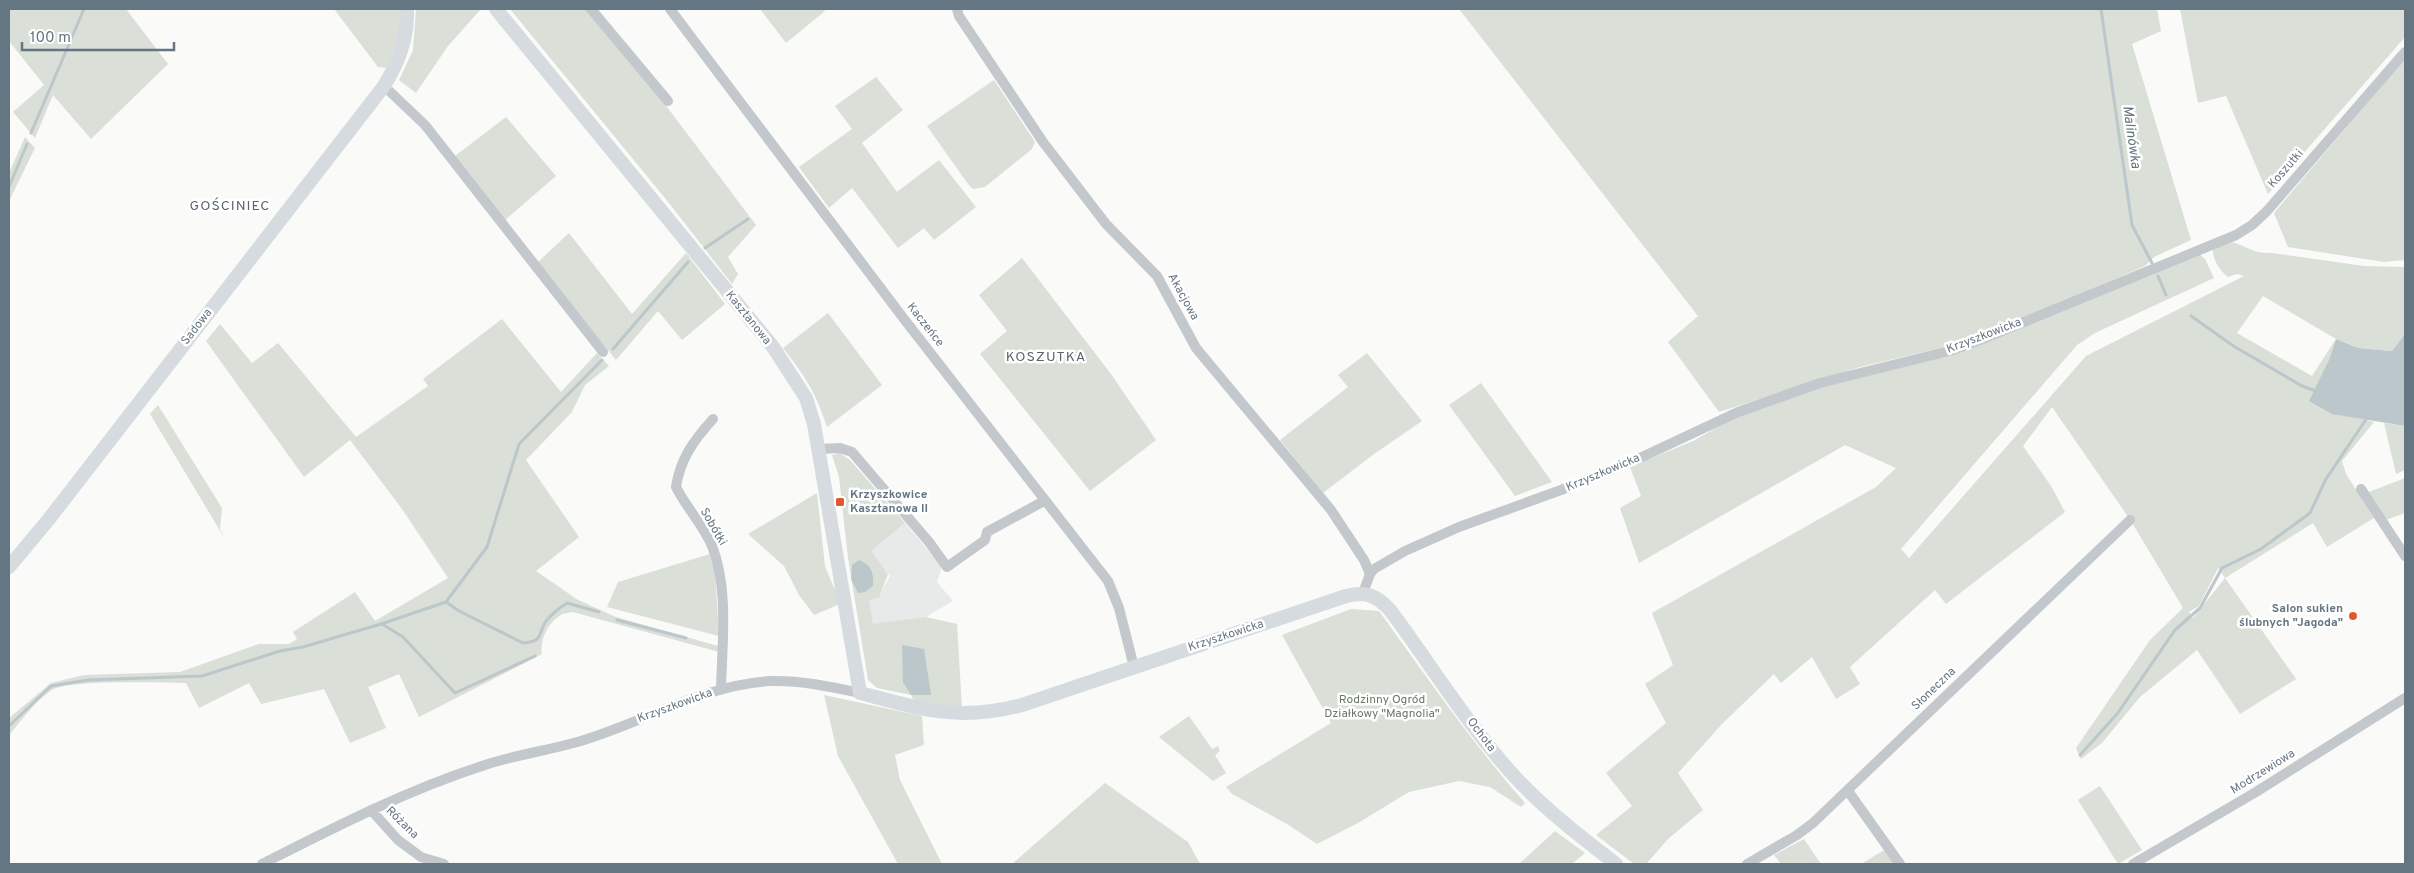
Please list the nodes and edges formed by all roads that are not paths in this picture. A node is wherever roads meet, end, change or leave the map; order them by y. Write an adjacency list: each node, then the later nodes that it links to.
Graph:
1 (407, 9): 7 (street, Sadowa)
2 (496, 9): 12 (street, Kasztanowa)
3 (591, 9): 8 (street)
4 (670, 9): 14 (street, Kaczeńce)
5 (957, 9): 18 (street, Akacjowa)
6 (2405, 52): 9 (street, Koszutki)
7 (384, 86): 10 (street); 17 (street, Sadowa)
8 (668, 100)
9 (2159, 266): 18 (street, Krzyszkowicka)
10 (603, 352)
11 (713, 419): 21 (street, Sobótki)
12 (820, 449): 14 (street); 22 (street, Kasztanowa)
13 (2361, 489): 16 (street)
14 (1044, 502): 20 (street, Kaczeńce)
15 (2130, 520): 24 (street, Słoneczna)
16 (2405, 556)
17 (9, 567)
18 (1370, 574): 19 (street)
19 (1363, 593): 20 (street, Krzyszkowicka); 28 (street, Ochota)
20 (1134, 667): 22 (street, Krzyszkowicka)
21 (721, 690): 22 (street, Krzyszkowicka); 25 (street, Krzyszkowicka)
22 (860, 693)
23 (2405, 698): 31 (street, Modrzewiowa)
24 (1848, 791): 29 (street, Słoneczna); 30 (street)
25 (371, 810): 26 (street, Krzyszkowicka); 27 (street, Różana)
26 (262, 864)
27 (444, 864)
28 (1616, 864)
29 (1747, 864)
30 (1900, 864)
31 (2133, 864)

